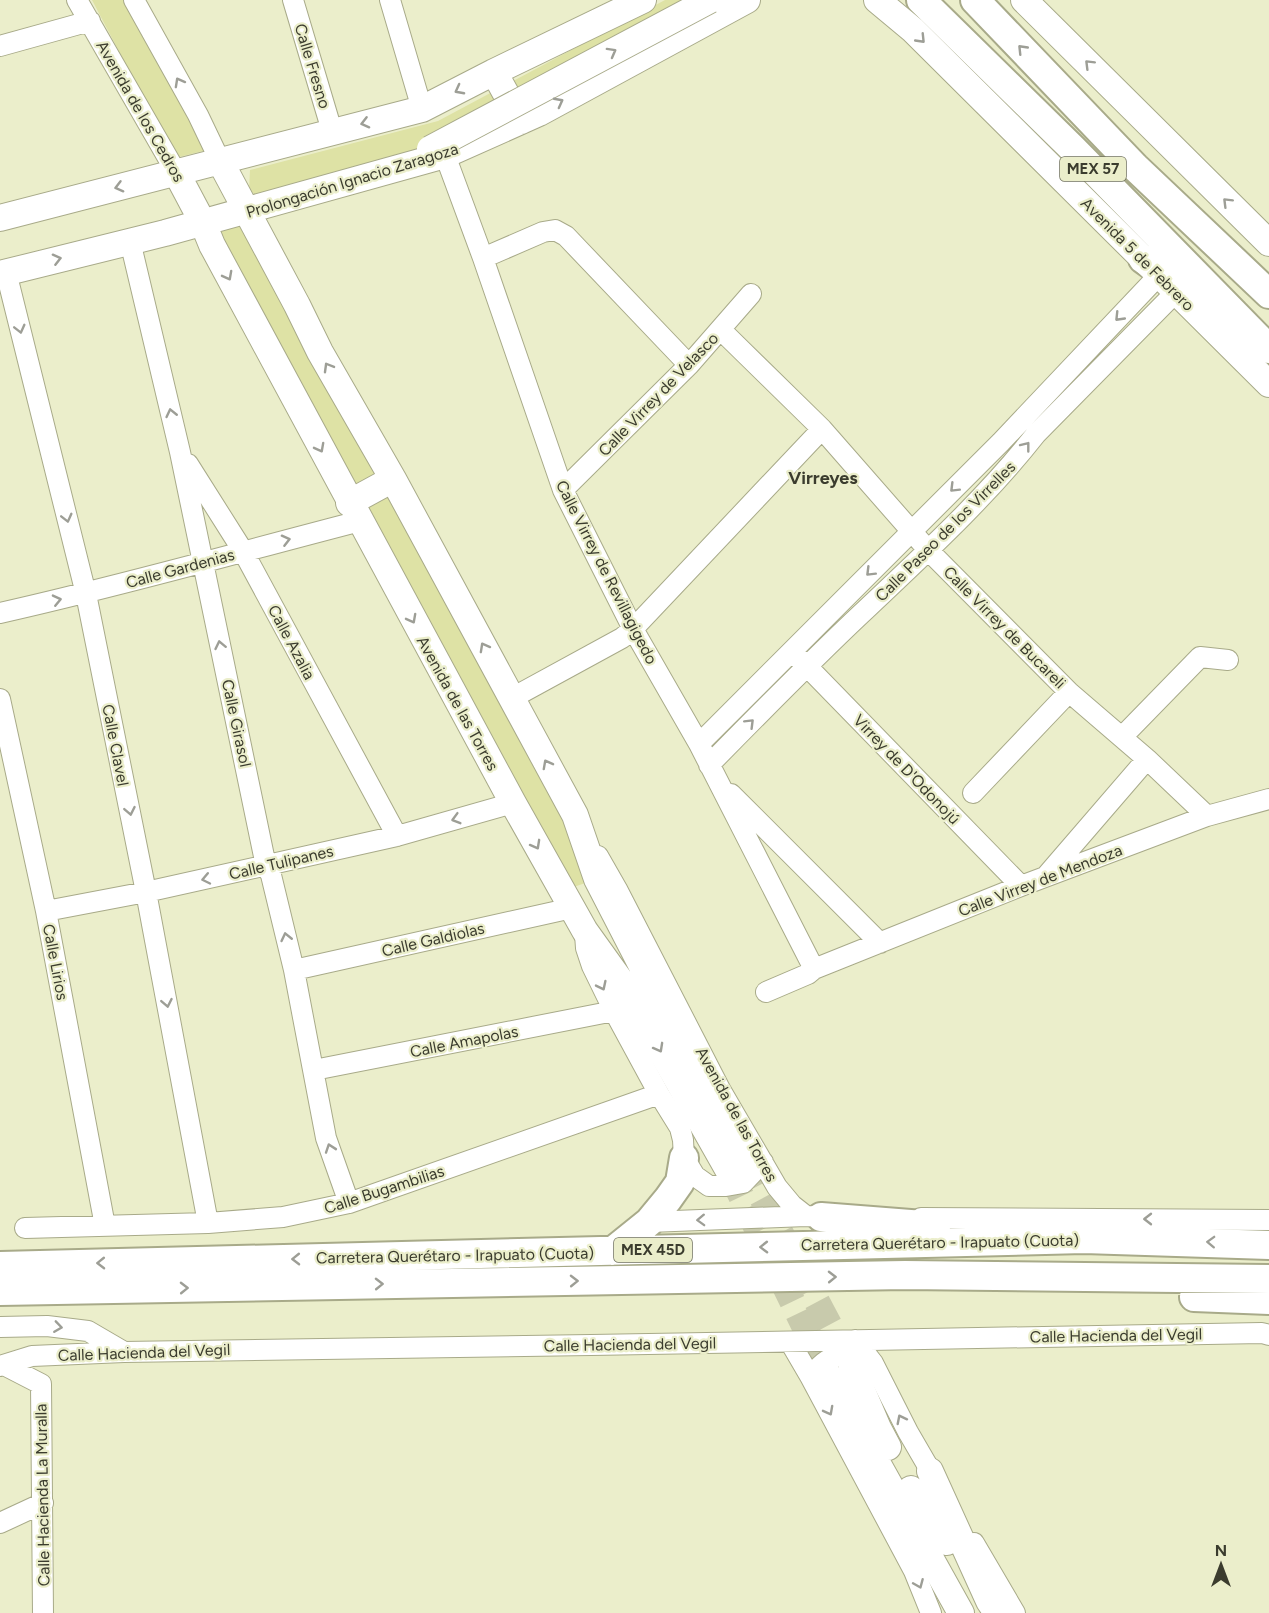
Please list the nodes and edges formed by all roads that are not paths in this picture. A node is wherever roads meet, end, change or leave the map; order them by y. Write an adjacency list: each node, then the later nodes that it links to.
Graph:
1 (77, 0): 12 (street, Avenida de los Cedros)
2 (134, 0): 19 (street, one-way to 2)
3 (293, 0): 17 (street, Calle Fresno)
4 (390, 0): 15 (street)
5 (643, 0): 14 (main road)
6 (710, 0): 18 (main road, one-way to 6, bridge)
7 (747, 0): 16 (main road, Prolongación Ignacio Zaragoza, one-way to 7)
8 (877, 0): 28 (main road, Avenida 5 de Febrero, one-way to 28)
9 (921, 0): 32 (highway, Avenida 5 de Febrero / MEX 57); 32 (highway)
10 (975, 0): 30 (highway, MEX 57, one-way to 10)
11 (1024, 0): 25 (main road, one-way to 11)
12 (90, 21): 13 (street); 20 (street, Avenida de los Cedros)
13 (0, 46)
14 (494, 72): 15 (main road, one-way to 15); 16 (main road)
15 (422, 109): 17 (main road, one-way to 17)
16 (521, 121): 18 (main road, Prolongación Ignacio Zaragoza)
17 (332, 131): 19 (main road)
18 (438, 152): 21 (main road, Prolongación Ignacio Zaragoza); 26 (street, Calle Virrey de Revillagigedo)
19 (220, 161): 20 (main road); 21 (main road)
20 (176, 172): 22 (main road, one-way to 22); 23 (main road, Avenida de los Cedros)
21 (247, 211): 23 (main road, Prolongación Ignacio Zaragoza); 37 (main road, Avenida de las Torres, one-way to 21)
22 (0, 218)
23 (203, 223): 24 (main road, Prolongación Ignacio Zaragoza); 39 (main road, Avenida de las Torres, one-way to 39)
24 (130, 241): 27 (main road, Prolongación Ignacio Zaragoza, one-way to 24); 36 (street, Calle Girasol, one-way to 24)
25 (1269, 243)
26 (483, 258): 33 (street); 38 (street, Calle Virrey de Revillagigedo)
27 (3, 273): 44 (street, Calle Clavel, one-way to 44)
28 (1159, 275): 32 (highway); 34 (main road, Avenida 5 de Febrero); 40 (street, Calle Paseo de los Virrelles, one-way to 40); 41 (street, Calle Paseo de los Virrelles, one-way to 28)
29 (751, 294): 31 (street, Calle Virrey de Velasco)
30 (1269, 294)
31 (721, 330): 33 (street, Calle Virrey de Velasco); 35 (street, Calle Virrey de Bucareli)
32 (1265, 345)
33 (689, 366): 38 (street, Calle Virrey de Velasco)
34 (1269, 384)
35 (822, 429): 40 (street, Calle Virrey de Bucareli); 46 (street)
36 (180, 452): 42 (street, Calle Azalia); 43 (street, Calle Girasol)
37 (393, 479): 39 (main road); 51 (main road, Avenida de las Torres, one-way to 37)
38 (563, 490): 46 (street, Calle Virrey de Revillagigedo)
39 (355, 512): 42 (street, Calle Gardenias, one-way to 39); 59 (main road, Avenida de las Torres, one-way to 59)
40 (911, 531): 41 (street, Calle Virrey de Bucareli); 47 (street, Calle Paseo de los Virrelles, one-way to 47)
41 (928, 550): 49 (street, Calle Paseo de los Virrelles); 50 (street, Calle Virrey de Bucareli)
42 (243, 551): 43 (street, Calle Gardenias); 61 (street, Calle Azalia)
43 (203, 561): 44 (street, Calle Gardenias); 62 (street, Calle Girasol, one-way to 43)
44 (86, 594): 45 (street, Calle Gardenias, one-way to 44); 65 (street, Calle Clavel, one-way to 65)
45 (0, 613)
46 (633, 629): 51 (street); 54 (street, Calle Virrey de Revillagigedo)
47 (792, 651): 49 (street, Virrey de D'Odonojú); 54 (street, Calle Paseo de los Virrelles)
48 (1228, 660): 53 (street)
49 (807, 666): 56 (street, Calle Paseo de los Virrelles, one-way to 49); 64 (street, Virrey de D'Odonojú)
50 (1069, 692): 53 (street, Calle Virrey de Bucareli); 57 (street)
51 (512, 698): 77 (main road, Avenida de las Torres, one-way to 51)
52 (0, 699): 67 (street, Calle Lirios)
53 (1122, 737): 55 (street, Calle Virrey de Bucareli)
54 (699, 744): 56 (street, Calle Virrey de Revillagigedo)
55 (1147, 759): 60 (street, Calle Virrey de Bucareli); 63 (street)
56 (713, 773): 69 (street); 70 (street, Calle Virrey de Revillagigedo)
57 (972, 793)
58 (1269, 799): 60 (street, Calle Virrey de Mendoza)
59 (513, 803): 61 (street, Calle Tulipanes, one-way to 61); 66 (main road, Avenida de las Torres, one-way to 66)
60 (1207, 816): 63 (street, Calle Virrey de Mendoza)
61 (397, 836): 62 (street, Calle Tulipanes)
62 (266, 866): 65 (street, Calle Tulipanes, one-way to 65); 71 (street, Calle Girasol, one-way to 62)
63 (1044, 878): 64 (street, Calle Virrey de Mendoza)
64 (1021, 886): 69 (street, Calle Virrey de Mendoza)
65 (146, 892): 67 (street, Calle Tulipanes); 82 (street, Calle Clavel, one-way to 82)
66 (572, 908): 68 (main road, Avenida de las Torres); 71 (street, Calle Galdiolas)
67 (46, 912): 83 (street, Calle Lirios)
68 (585, 931): 73 (street, one-way to 73); 77 (main road, Avenida de las Torres, one-way to 77)
69 (880, 943): 70 (street, Calle Virrey de Mendoza)
70 (814, 969): 72 (street, Calle Virrey de Mendoza)
71 (294, 970): 74 (street, Calle Girasol)
72 (766, 992)
73 (614, 1011): 74 (street, Calle Amapolas); 75 (street)
74 (314, 1070): 78 (street, Calle Girasol, one-way to 74)
75 (659, 1094): 76 (street); 78 (street, Calle Bugambilias)
76 (684, 1158): 77 (street); 81 (highway)
77 (745, 1166): 79 (street, Avenida de las Torres)
78 (349, 1203): 82 (street, Calle Bugambilias)
79 (814, 1217): 80 (street, one-way to 79); 81 (street, one-way to 81); 85 (highway)
80 (1269, 1220)
81 (649, 1222): 87 (highway)
82 (208, 1223): 83 (street, Calle Bugambilias)
83 (105, 1226): 84 (street, Calle Bugambilias)
84 (25, 1228)
85 (1084, 1239): 86 (highway, Carretera Querétaro - Irapuato (Cuota) / MEX 45D, one-way to 85); 87 (highway, Carretera Querétaro - Irapuato (Cuota) / MEX 45D, one-way to 87)
86 (1269, 1245)
87 (613, 1251): 89 (highway, Carretera Querétaro - Irapuato (Cuota) / MEX 45D, one-way to 89)
88 (0, 1260): 89 (highway)
89 (36, 1265): 90 (highway, Carretera Querétaro - Irapuato (Cuota) / MEX 45D)
90 (0, 1266)
91 (905, 1275): 92 (highway, Carretera Querétaro - Irapuato (Cuota) / MEX 45D); 93 (highway, Carretera Querétaro - Irapuato (Cuota) / MEX 45D, one-way to 91); 94 (highway)
92 (1269, 1280)
93 (0, 1291)
94 (1269, 1300)
95 (0, 1327): 99 (street, one-way to 99)
96 (1266, 1334): 97 (street, Calle Hacienda del Vegil)
97 (855, 1340): 98 (street, Calle Hacienda del Vegil); 100 (street)
98 (790, 1341): 99 (street, Calle Hacienda del Vegil); 102 (street)
99 (124, 1352): 101 (street, Calle Hacienda del Vegil)
100 (862, 1365): 102 (street); 103 (street, one-way to 100); 106 (main road)
101 (2, 1366): 104 (street, Calle Hacienda La Muralla)
102 (818, 1374): 106 (main road); 108 (street, one-way to 108)
103 (930, 1471): 106 (main road); 109 (street)
104 (43, 1503): 105 (street); 107 (street, Calle Hacienda La Muralla)
105 (0, 1523)
106 (972, 1609)
107 (43, 1613)
108 (931, 1613)
109 (1015, 1613)

